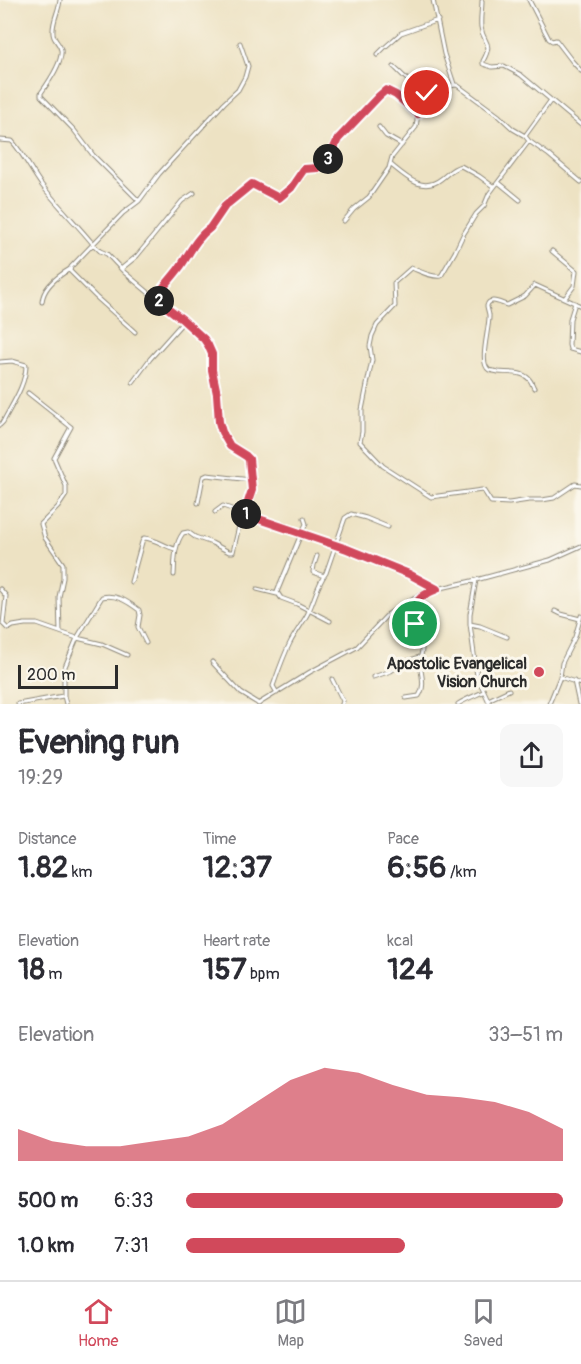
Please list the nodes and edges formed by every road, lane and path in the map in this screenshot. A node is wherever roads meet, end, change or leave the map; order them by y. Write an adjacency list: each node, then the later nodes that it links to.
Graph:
1 (60, 0): 26 (street)
2 (434, 0): 5 (street)
3 (529, 0): 9 (street)
4 (482, 1): 12 (street)
5 (438, 20): 7 (street); 10 (street)
6 (240, 43): 26 (street)
7 (377, 55)
8 (394, 67): 11 (street)
9 (581, 71)
10 (454, 84): 11 (street); 16 (street)
11 (433, 94): 13 (street)
12 (551, 100): 14 (street); 16 (street)
13 (418, 114): 19 (street); 33 (street)
14 (581, 124)
15 (379, 127): 19 (street)
16 (525, 136): 18 (street)
17 (0, 140): 28 (street)
18 (529, 141): 21 (street); 22 (street)
19 (402, 145): 20 (street)
20 (390, 164): 23 (street); 27 (street)
21 (498, 182): 23 (street); 25 (street)
22 (581, 182)
23 (494, 187): 47 (street)
24 (194, 193): 31 (street)
25 (520, 200)
26 (139, 201): 28 (street)
27 (344, 221)
28 (93, 244): 30 (street); 31 (street)
29 (552, 251): 32 (street)
30 (70, 269): 35 (street); 39 (street)
31 (121, 269): 33 (street)
32 (579, 270): 34 (street)
33 (155, 298): 38 (street)
34 (565, 298): 36 (street); 43 (street)
35 (42, 302)
36 (575, 303): 37 (street); 40 (street)
37 (581, 306)
38 (184, 321): 42 (street); 46 (street)
39 (135, 332)
40 (581, 352)
41 (0, 362): 45 (street)
42 (133, 382)
43 (534, 388)
44 (28, 393): 72 (street)
45 (0, 425)
46 (251, 480): 48 (street); 50 (street)
47 (581, 485)
48 (198, 503)
49 (215, 512): 50 (street)
50 (244, 514): 53 (street); 56 (street)
51 (304, 518): 53 (street)
52 (388, 527): 54 (street)
53 (301, 534): 54 (street); 66 (street)
54 (335, 545): 59 (street); 64 (street)
55 (581, 546): 60 (street)
56 (176, 549): 58 (street); 61 (street)
57 (317, 556): 59 (street)
58 (174, 575)
59 (324, 576): 67 (street)
60 (476, 580): 64 (street); 71 (street)
61 (131, 582)
62 (0, 589): 72 (street)
63 (257, 589): 66 (street)
64 (437, 589): 65 (street)
65 (426, 593): 77 (street); 86 (street)
66 (277, 594): 67 (street)
67 (310, 610): 70 (street); 86 (street)
68 (555, 611): 69 (street)
69 (580, 618): 79 (street)
70 (330, 621)
71 (470, 624): 73 (street); 85 (street)
72 (60, 632): 74 (street)
73 (507, 637)
74 (77, 638): 75 (street); 76 (street); 87 (street)
75 (146, 643)
76 (127, 655)
77 (420, 657): 80 (street); 88 (street)
78 (212, 662): 92 (street)
79 (560, 676): 82 (street); 95 (street)
80 (373, 677)
81 (332, 679): 93 (street)
82 (574, 681): 83 (street); 96 (street)
83 (581, 684)
84 (509, 690): 89 (street)
85 (483, 692): 89 (street); 94 (street)
86 (277, 693): 92 (street)
87 (64, 696): 90 (street); 91 (street)
88 (406, 698)
89 (489, 702)
90 (18, 704)
91 (66, 704)
92 (258, 704)
93 (342, 704)
94 (458, 704)
95 (549, 704)
96 (579, 704)

